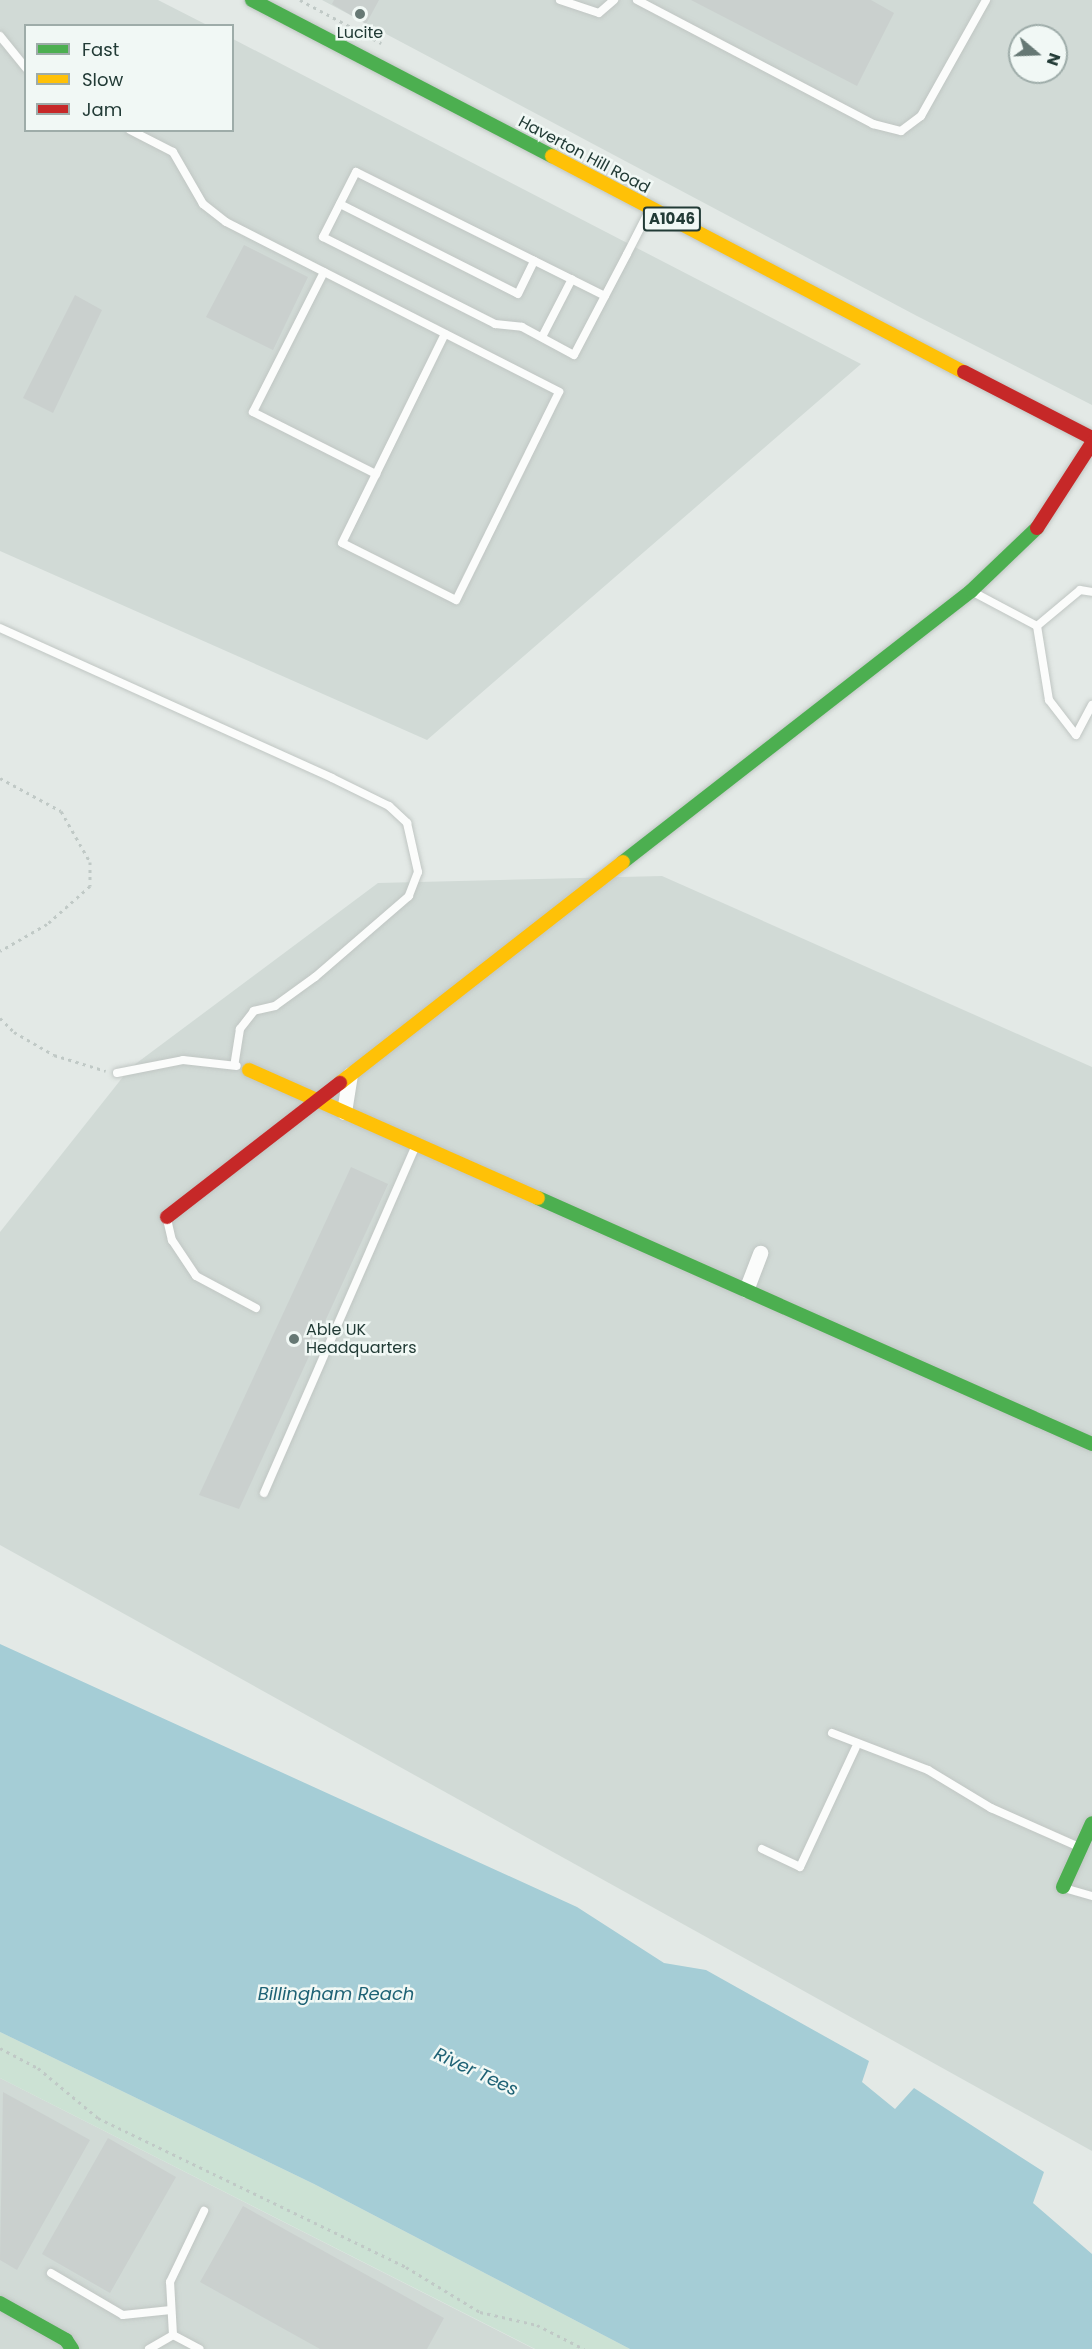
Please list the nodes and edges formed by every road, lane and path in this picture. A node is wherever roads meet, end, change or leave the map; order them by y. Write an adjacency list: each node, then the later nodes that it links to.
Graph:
1 (252, 0): 10 (street, Haverton Hill Road / A1046)
2 (560, 0): 3 (lane)
3 (614, 0)
4 (637, 0): 5 (lane)
5 (986, 0)
6 (0, 36): 7 (lane)
7 (24, 66)
8 (134, 132): 12 (lane)
9 (340, 204): 11 (lane); 11 (lane); 16 (lane)
10 (650, 208): 14 (lane); 17 (street, Haverton Hill Road / A1046)
11 (534, 261): 13 (lane)
12 (324, 272): 15 (lane); 19 (lane)
13 (572, 279): 14 (lane); 16 (lane)
14 (605, 296): 16 (lane)
15 (445, 334): 19 (lane); 19 (lane)
16 (542, 337)
17 (1092, 438)
18 (1092, 443): 20 (street)
19 (376, 474)
20 (971, 591): 22 (lane); 30 (street)
21 (1092, 592): 22 (lane)
22 (1037, 626): 24 (lane)
23 (0, 628): 28 (lane)
24 (1092, 705)
25 (0, 778): 26 (path)
26 (0, 951)
27 (0, 1018): 31 (path)
28 (234, 1065): 29 (lane); 31 (lane)
29 (249, 1070): 32 (street)
30 (351, 1071): 32 (street); 33 (street)
31 (117, 1073)
32 (315, 1099): 33 (street); 35 (street)
33 (344, 1112): 34 (street)
34 (417, 1144): 37 (street); 40 (lane)
35 (167, 1217): 38 (lane)
36 (760, 1253): 37 (street)
37 (746, 1290): 39 (street)
38 (256, 1308)
39 (1092, 1444)
40 (264, 1493)
41 (832, 1734): 42 (lane)
42 (856, 1747): 44 (lane); 45 (lane)
43 (1092, 1824): 44 (street)
44 (1081, 1848): 46 (street)
45 (762, 1849)
46 (1063, 1887): 47 (lane)
47 (1092, 1896)
48 (0, 2048): 57 (path)
49 (204, 2211): 52 (lane)
50 (51, 2273): 52 (lane)
51 (0, 2303): 54 (street)
52 (171, 2310): 53 (lane)
53 (173, 2335): 55 (lane); 56 (lane)
54 (72, 2349)
55 (150, 2349)
56 (199, 2349)
57 (584, 2349)

